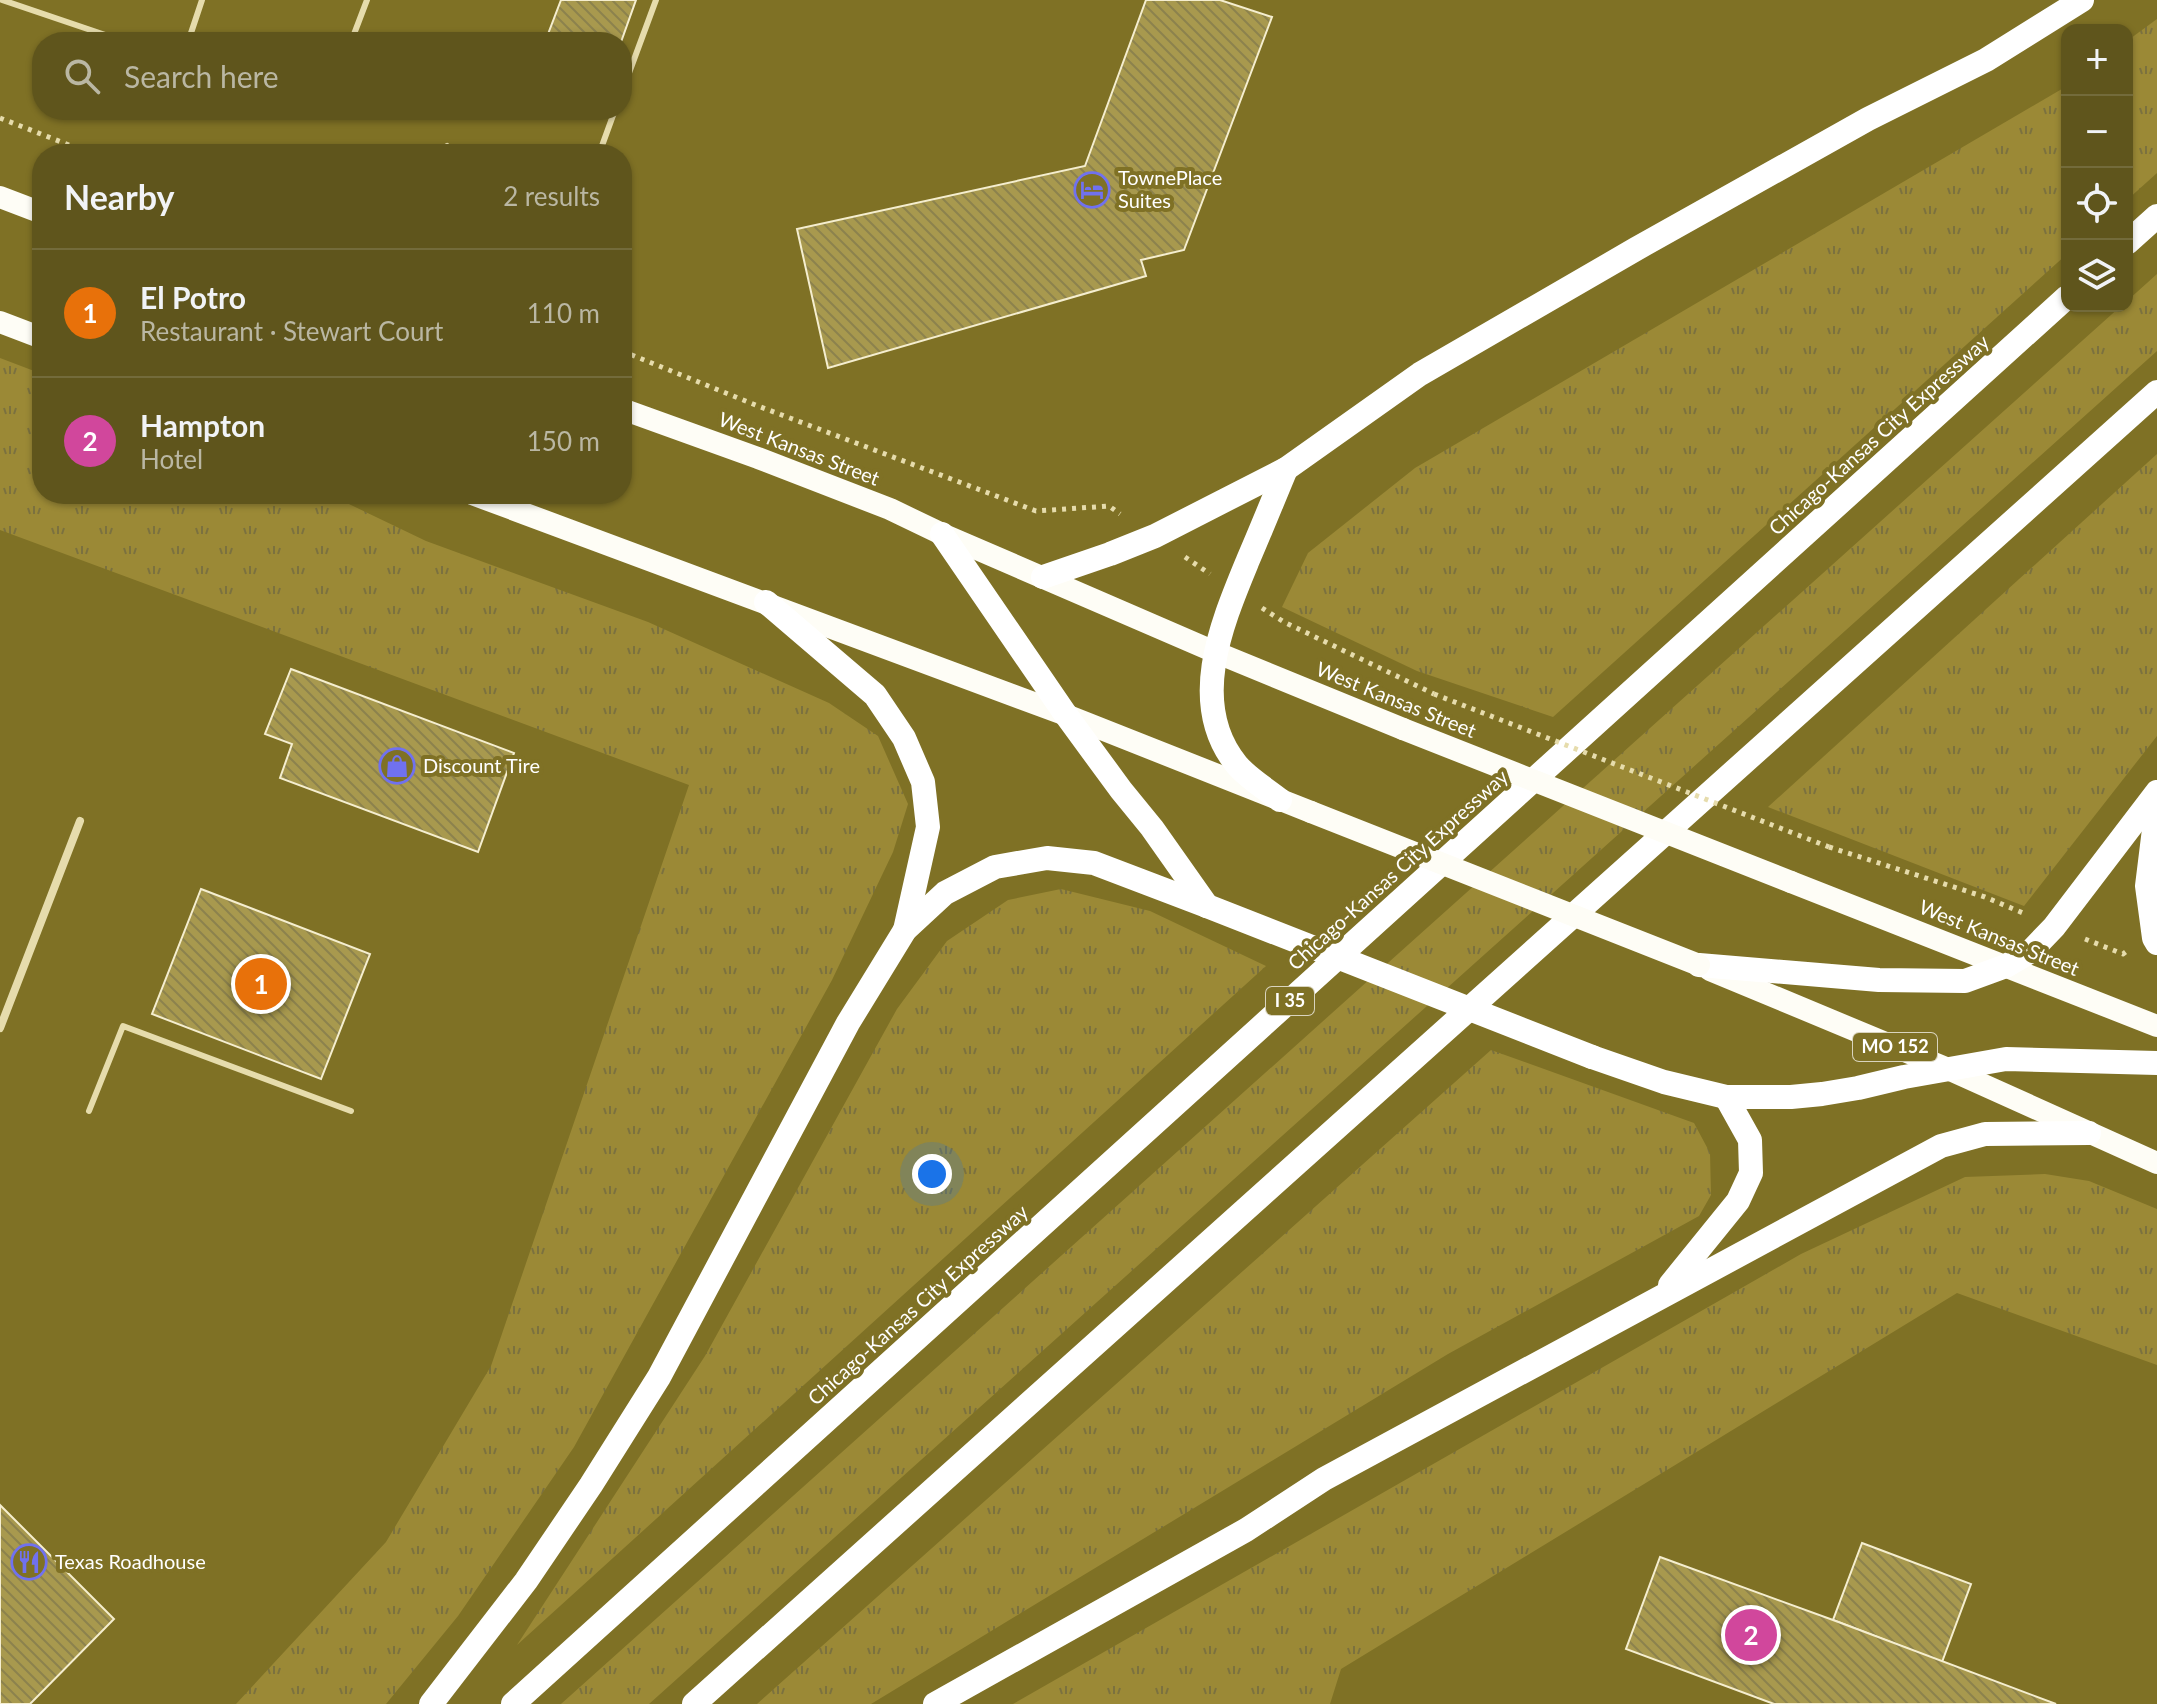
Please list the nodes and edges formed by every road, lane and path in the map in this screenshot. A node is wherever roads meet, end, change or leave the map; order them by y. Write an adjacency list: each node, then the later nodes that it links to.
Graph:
1 (2, 0): 6 (lane)
2 (202, 0): 7 (lane)
3 (367, 0): 8 (lane)
4 (656, 0): 9 (lane)
5 (2082, 0): 25 (highway)
6 (96, 32)
7 (191, 32)
8 (355, 32)
9 (632, 65)
10 (0, 118): 12 (path)
11 (611, 120): 13 (lane)
12 (66, 144)
13 (603, 144)
14 (0, 197): 15 (highway)
15 (32, 209)
16 (2157, 216): 17 (highway)
17 (2130, 240)
18 (2061, 302): 54 (highway, Chicago-Kansas City Expressway / I 35)
19 (0, 322): 20 (highway)
20 (32, 334)
21 (632, 355): 23 (path)
22 (2157, 392): 55 (highway)
23 (758, 406)
24 (632, 413): 27 (highway, West Kansas Street)
25 (1286, 469): 28 (highway); 30 (highway)
26 (499, 504): 29 (highway)
27 (942, 534): 28 (highway, West Kansas Street); 32 (highway)
28 (1043, 577): 30 (highway, West Kansas Street)
29 (766, 602): 32 (highway); 39 (highway)
30 (1215, 652): 34 (highway); 42 (highway, West Kansas Street, bridge)
31 (1434, 694): 38 (path, bridge)
32 (1066, 715): 34 (highway); 37 (highway)
33 (2157, 792): 38 (highway)
34 (1280, 800): 41 (highway, MO 152, bridge)
35 (2157, 805): 40 (highway)
36 (80, 821): 44 (street)
37 (1207, 906): 39 (highway); 47 (highway, bridge)
38 (2054, 927): 40 (path); 42 (highway)
39 (905, 930): 53 (highway)
40 (2156, 941)
41 (1699, 965): 42 (highway); 46 (highway, MO 152)
42 (2006, 966): 43 (highway, West Kansas Street)
43 (2157, 1026)
44 (0, 1028)
45 (2157, 1063): 46 (highway)
46 (1948, 1069): 47 (highway); 50 (highway, MO 152)
47 (1726, 1097): 52 (highway)
48 (89, 1111): 49 (lane)
49 (351, 1111)
50 (2089, 1133): 51 (highway, MO 152); 52 (highway)
51 (2157, 1163)
52 (1663, 1295): 56 (highway)
53 (431, 1704)
54 (513, 1704)
55 (694, 1704)
56 (935, 1704)

